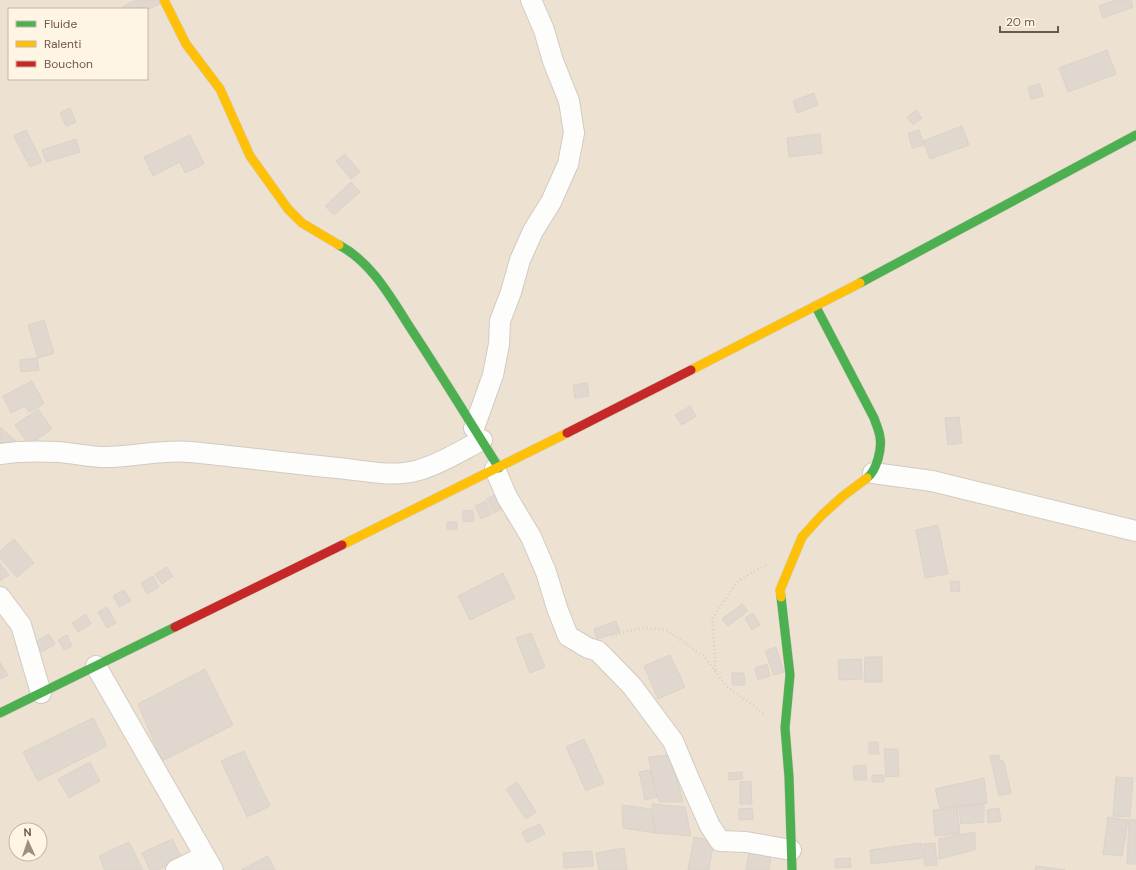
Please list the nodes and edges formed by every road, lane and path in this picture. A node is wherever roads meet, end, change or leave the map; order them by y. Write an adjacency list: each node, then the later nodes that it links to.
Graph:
1 (164, 0): 5 (main road)
2 (531, 0): 5 (street)
3 (1136, 135): 4 (main road)
4 (816, 307): 7 (main road); 8 (main road)
5 (478, 434): 6 (street); 7 (main road)
6 (0, 454)
7 (497, 468): 12 (street); 13 (main road)
8 (873, 473): 9 (street); 10 (main road)
9 (1136, 531)
10 (794, 555): 14 (path); 17 (main road)
11 (0, 597): 15 (street)
12 (588, 648): 14 (path); 18 (street)
13 (96, 666): 15 (main road); 19 (street)
14 (714, 670): 17 (path)
15 (41, 693): 16 (main road)
16 (0, 713)
17 (785, 728): 18 (main road)
18 (791, 850): 21 (main road)
19 (209, 863): 20 (street)
20 (176, 870)
21 (792, 870)

